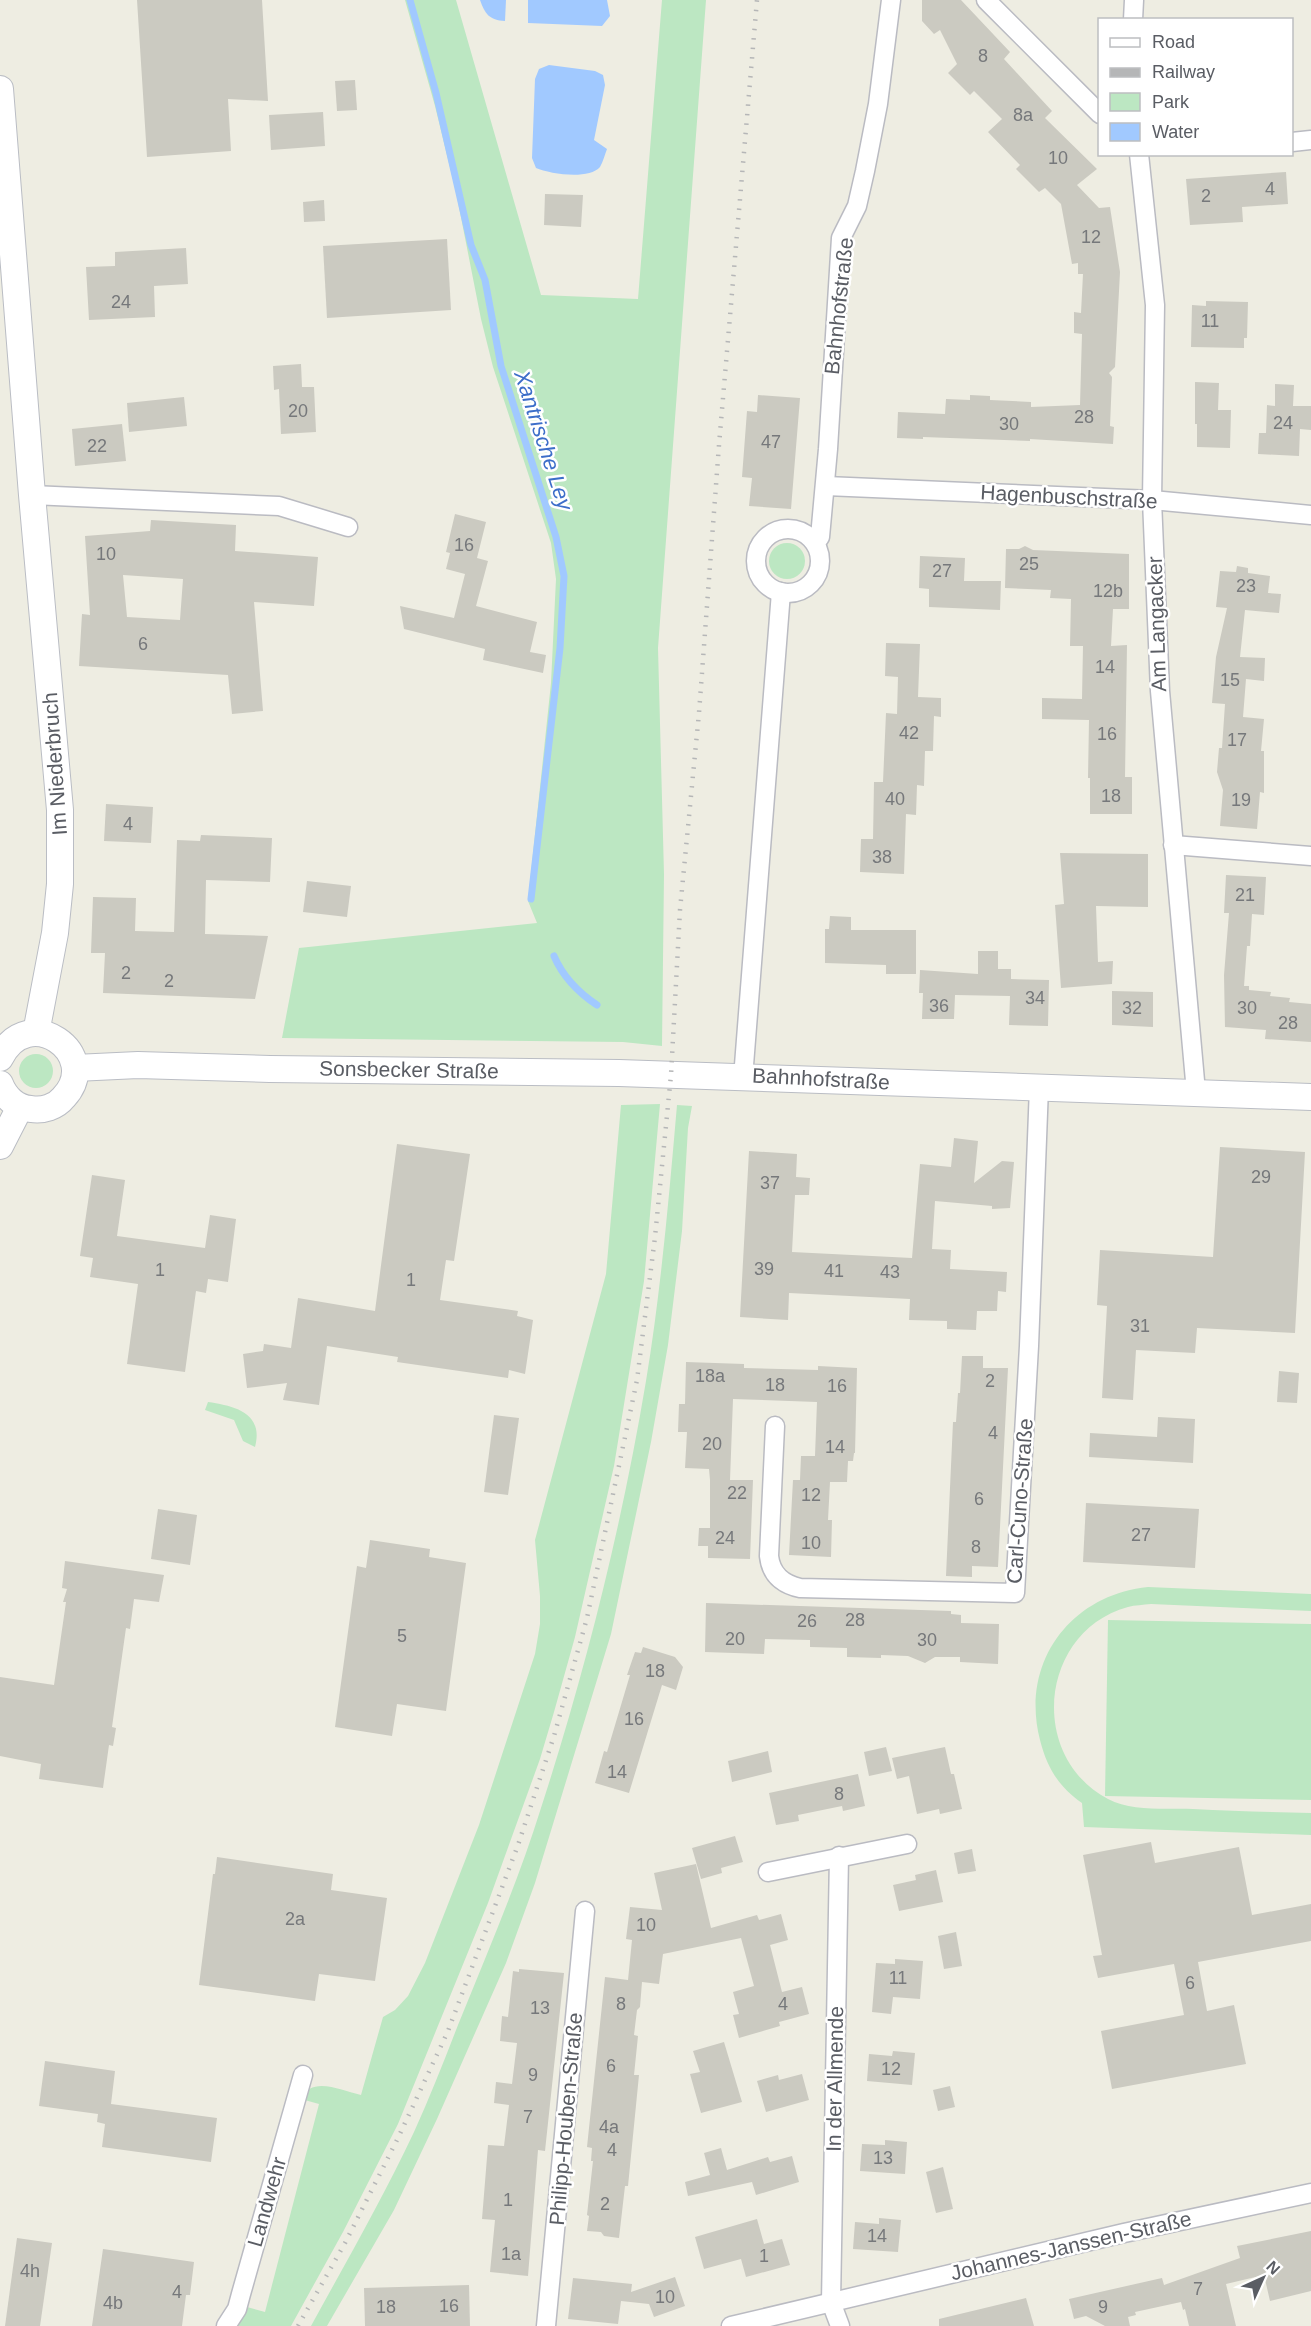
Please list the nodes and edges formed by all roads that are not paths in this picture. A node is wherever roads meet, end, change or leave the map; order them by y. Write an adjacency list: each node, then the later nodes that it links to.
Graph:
1 (891, 0): 11 (street, Bahnhofstraße)
2 (986, 0): 7 (street)
3 (1134, 0): 4 (street)
4 (1133, 18)
5 (0, 89): 6 (street, Im Niederbruch)
6 (0, 102): 12 (street, Im Niederbruch)
7 (1098, 112)
8 (1311, 140): 9 (street)
9 (1293, 142)
10 (1139, 156): 13 (street, Am Langacker)
11 (826, 486): 13 (street, Hagenbuschstraße); 16 (street, Bahnhofstraße)
12 (32, 495): 15 (street); 20 (street, Im Niederbruch)
13 (1152, 500): 14 (street, Hagenbuschstraße); 18 (street, Am Langacker)
14 (1311, 514)
15 (348, 527)
16 (815, 543): 17 (street, Bahnhofstraße); 17 (street)
17 (781, 592): 23 (street, Bahnhofstraße)
18 (1173, 845): 19 (street); 26 (street, Am Langacker)
19 (1311, 856)
20 (36, 1033): 21 (street); 22 (street)
21 (2, 1051)
22 (75, 1068): 23 (street, Sonsbecker Straße); 28 (street)
23 (743, 1078): 25 (street, Bahnhofstraße)
24 (0, 1084): 28 (street)
25 (1039, 1088): 26 (street, Bahnhofstraße); 30 (street, Carl-Cuno-Straße)
26 (1196, 1092): 27 (street, Bahnhofstraße)
27 (1311, 1097)
28 (20, 1107): 29 (street)
29 (0, 1146)
30 (775, 1426)
31 (906, 1844): 32 (street)
32 (839, 1856): 33 (street); 37 (street, In der Allmende)
33 (768, 1872)
34 (585, 1911): 39 (street, Philipp-Houben-Straße)
35 (303, 2075): 38 (street, Landwehr)
36 (1311, 2193): 37 (street, Johannes-Janssen-Straße)
37 (831, 2302): 40 (street, Johannes-Janssen-Straße); 41 (street)
38 (226, 2326)
39 (546, 2326)
40 (731, 2326)
41 (840, 2326)

